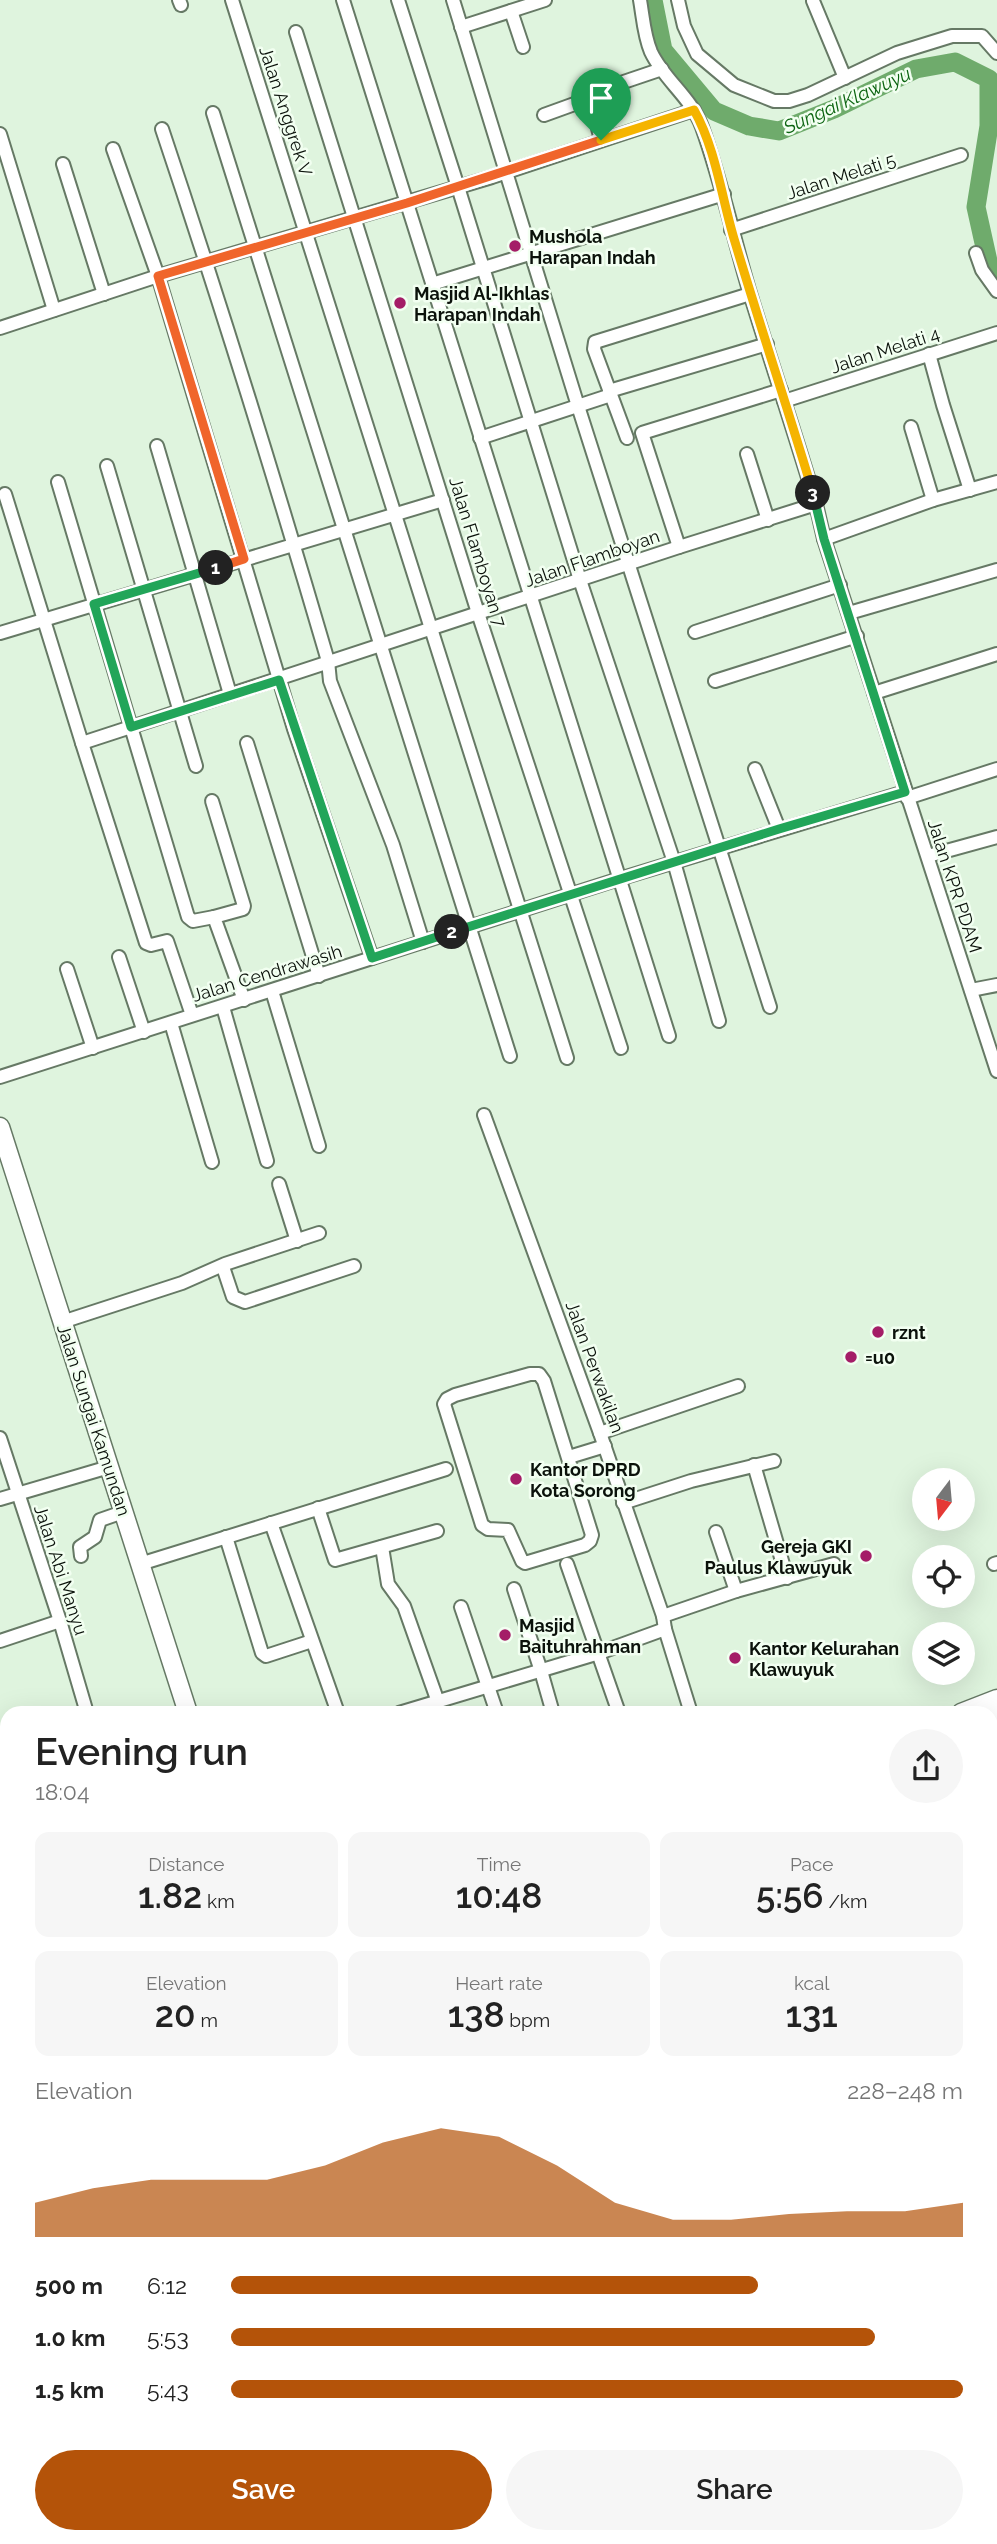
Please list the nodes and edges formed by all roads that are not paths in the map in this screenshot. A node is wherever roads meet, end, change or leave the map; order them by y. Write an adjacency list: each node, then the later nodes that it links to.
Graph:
1 (232, 0): 32 (street, Jalan Anggrek V)
2 (343, 0): 29 (street)
3 (398, 0): 27 (street)
4 (453, 0): 10 (street)
5 (544, 0): 9 (street)
6 (640, 0): 14 (street, Jalan KPR PDAM)
7 (678, 0): 15 (street)
8 (813, 1): 15 (street)
9 (511, 11): 10 (street); 12 (street)
10 (461, 27): 26 (street)
11 (296, 32): 30 (street, Jalan Flamboyan 7)
12 (523, 47)
13 (997, 53): 15 (street)
14 (662, 69): 16 (street); 17 (street, Jalan KPR PDAM)
15 (845, 78)
16 (591, 98): 19 (street); 22 (street)
17 (694, 110): 22 (street); 28 (street, Jalan KPR PDAM)
18 (213, 113): 33 (street)
19 (544, 115)
20 (162, 129): 36 (street)
21 (0, 134): 43 (street)
22 (601, 140): 26 (street)
23 (113, 149): 38 (street)
24 (961, 155): 31 (street, Jalan Melati 5)
25 (63, 164): 42 (street)
26 (506, 171): 27 (street); 35 (street)
27 (458, 187): 29 (street); 37 (street)
28 (724, 194): 31 (street, Jalan KPR PDAM); 35 (street)
29 (407, 203): 30 (street); 39 (street)
30 (355, 218): 32 (street); 62 (street, Jalan Flamboyan 7)
31 (731, 230): 41 (street, Jalan KPR PDAM)
32 (307, 233): 33 (street); 65 (street, Jalan Anggrek V)
33 (255, 248): 36 (street); 67 (street)
34 (976, 253): 40 (street)
35 (532, 254): 37 (street); 50 (street)
36 (206, 263): 38 (street); 69 (street)
37 (482, 270): 39 (street); 51 (street)
38 (158, 276): 42 (street); 71 (street)
39 (432, 284): 53 (street)
40 (997, 292)
41 (750, 294): 46 (street, Jalan KPR PDAM); 48 (street)
42 (104, 295): 43 (street)
43 (54, 310): 44 (street)
44 (0, 327)
45 (997, 333): 47 (street, Jalan Melati 4)
46 (767, 344): 48 (street); 49 (street, Jalan KPR PDAM)
47 (929, 354): 49 (street, Jalan Melati 4); 60 (street)
48 (610, 393): 50 (street); 54 (street)
49 (783, 395): 64 (street, Jalan KPR PDAM); 70 (street, Jalan Melati 4)
50 (578, 406): 51 (street); 72 (street)
51 (530, 422): 53 (street); 75 (street)
52 (911, 426): 63 (street)
53 (480, 438): 78 (street)
54 (627, 438)
55 (157, 446): 74 (street)
56 (747, 454): 66 (street)
57 (107, 466): 77 (street)
58 (58, 482): 79 (street)
59 (997, 482): 60 (street)
60 (970, 490): 63 (street)
61 (5, 494): 82 (street)
62 (443, 500): 65 (street); 80 (street, Jalan Flamboyan 7)
63 (933, 500): 68 (street)
64 (816, 505): 66 (street, Jalan Flamboyan); 68 (street, Jalan KPR PDAM)
65 (395, 515): 67 (street); 83 (street, Jalan Anggrek V)
66 (768, 520): 70 (street, Jalan Flamboyan)
67 (344, 530): 69 (street); 87 (street)
68 (824, 539): 76 (street, Jalan KPR PDAM)
69 (293, 544): 71 (street); 89 (street)
70 (679, 547): 72 (street, Jalan Flamboyan)
71 (244, 559): 74 (street); 90 (street)
72 (630, 563): 75 (street, Jalan Flamboyan); 105 (street)
73 (997, 570): 81 (street)
74 (195, 575): 77 (street); 93 (street)
75 (580, 580): 78 (street, Jalan Flamboyan); 107 (street)
76 (840, 585): 81 (street, Jalan KPR PDAM); 84 (street)
77 (143, 590): 79 (street); 94 (street)
78 (530, 597): 80 (street, Jalan Flamboyan); 108 (street)
79 (94, 604): 82 (street); 95 (street)
80 (478, 613): 83 (street, Jalan Flamboyan); 109 (street, Jalan Flamboyan 7)
81 (849, 613): 86 (street, Jalan KPR PDAM)
82 (43, 620): 85 (street); 96 (street)
83 (430, 628): 87 (street, Jalan Flamboyan); 110 (street, Jalan Anggrek V)
84 (695, 632)
85 (0, 634)
86 (857, 636): 91 (street); 92 (street, Jalan KPR PDAM)
87 (380, 644): 89 (street, Jalan Flamboyan); 112 (street)
88 (997, 654): 92 (street)
89 (328, 661): 90 (street, Jalan Flamboyan); 113 (street)
90 (279, 680): 93 (street, Jalan Flamboyan); 115 (street)
91 (715, 681)
92 (874, 693): 101 (street, Jalan KPR PDAM)
93 (230, 694): 94 (street, Jalan Flamboyan)
94 (180, 710): 95 (street, Jalan Flamboyan); 98 (street)
95 (131, 727): 96 (street, Jalan Flamboyan); 111 (street)
96 (82, 743): 124 (street)
97 (247, 743): 117 (street)
98 (196, 766)
99 (755, 769): 103 (street)
100 (997, 769): 101 (street, Jalan Cendrawasih)
101 (906, 795): 103 (street, Jalan Cendrawasih); 106 (street, Jalan KPR PDAM)
102 (212, 801): 111 (street)
103 (779, 829): 105 (street, Jalan Cendrawasih)
104 (997, 837): 106 (street)
105 (720, 848): 107 (street, Jalan Cendrawasih); 123 (street)
106 (928, 856): 119 (street, Jalan KPR PDAM)
107 (674, 862): 108 (street, Jalan Cendrawasih); 125 (street)
108 (619, 879): 109 (street, Jalan Cendrawasih); 128 (street)
109 (569, 896): 110 (street, Jalan Cendrawasih); 130 (street, Jalan Flamboyan 7)
110 (521, 910): 112 (street, Jalan Cendrawasih); 132 (street, Jalan Anggrek V)
111 (214, 918): 121 (street)
112 (471, 927): 113 (street, Jalan Cendrawasih); 131 (street)
113 (423, 942): 115 (street, Jalan Cendrawasih)
114 (119, 957): 127 (street)
115 (372, 958): 117 (street, Jalan Cendrawasih)
116 (67, 969): 129 (street)
117 (319, 976): 120 (street, Jalan Cendrawasih)
118 (997, 985): 119 (street)
119 (971, 990): 133 (street, Jalan KPR PDAM)
120 (272, 991): 121 (street, Jalan Cendrawasih); 137 (street)
121 (244, 1000): 122 (street, Jalan Cendrawasih)
122 (223, 1007): 124 (street, Jalan Cendrawasih); 138 (street)
123 (770, 1007)
124 (192, 1015): 126 (street, Jalan Cendrawasih)
125 (719, 1021)
126 (171, 1023): 127 (street, Jalan Cendrawasih); 139 (street)
127 (144, 1032): 129 (street, Jalan Cendrawasih)
128 (669, 1036)
129 (93, 1048): 134 (street, Jalan Cendrawasih)
130 (621, 1048)
131 (510, 1056)
132 (567, 1058)
133 (997, 1071)
134 (0, 1077)
135 (484, 1115): 147 (street, Jalan Perwakilan)
136 (0, 1127): 145 (main road, Jalan Sungai Kamundan)
137 (319, 1146)
138 (267, 1161)
139 (212, 1162)
140 (279, 1184): 142 (street)
141 (319, 1233): 142 (street)
142 (296, 1241): 143 (street)
143 (223, 1266): 144 (street); 145 (street)
144 (354, 1266)
145 (62, 1322): 153 (main road, Jalan Sungai Kamundan)
146 (737, 1387): 147 (street)
147 (600, 1433): 149 (street, Jalan Perwakilan)
148 (0, 1438): 155 (street, Jalan Abi Manyu)
149 (605, 1446): 150 (street); 157 (street, Jalan Perwakilan)
150 (569, 1457): 150 (street)
151 (774, 1461): 152 (street)
152 (754, 1465): 157 (street); 169 (street)
153 (109, 1467): 155 (street); 159 (main road, Jalan Sungai Kamundan)
154 (446, 1469): 158 (street)
155 (18, 1493): 156 (street); 173 (street, Jalan Abi Manyu)
156 (0, 1499)
157 (623, 1503): 174 (street, Jalan Perwakilan)
158 (318, 1508): 160 (street); 164 (street)
159 (123, 1512): 165 (street); 166 (main road, Jalan Sungai Kamundan)
160 (271, 1523): 163 (street); 175 (street)
161 (437, 1531): 164 (street)
162 (716, 1532): 171 (street)
163 (226, 1537): 166 (street); 175 (street)
164 (382, 1547): 181 (street)
165 (81, 1556)
166 (140, 1564): 183 (main road, Jalan Sungai Kamundan)
167 (567, 1564): 177 (street)
168 (834, 1564): 169 (street)
169 (787, 1578): 171 (street)
170 (514, 1589): 178 (street)
171 (736, 1591): 174 (street)
172 (461, 1607): 179 (street)
173 (60, 1621): 176 (street); 182 (street, Jalan Abi Manyu)
174 (664, 1623): 177 (street); 189 (street, Jalan Perwakilan)
175 (312, 1640): 184 (street)
176 (0, 1641)
177 (599, 1653): 178 (street); 188 (street)
178 (541, 1671): 179 (street); 187 (street)
179 (489, 1685): 181 (street); 186 (street)
180 (997, 1699): 190 (main road)
181 (438, 1702): 185 (street)
182 (85, 1706)
183 (185, 1706)
184 (336, 1706)
185 (424, 1706)
186 (495, 1706)
187 (551, 1706)
188 (617, 1706)
189 (689, 1706)
190 (979, 1706)

